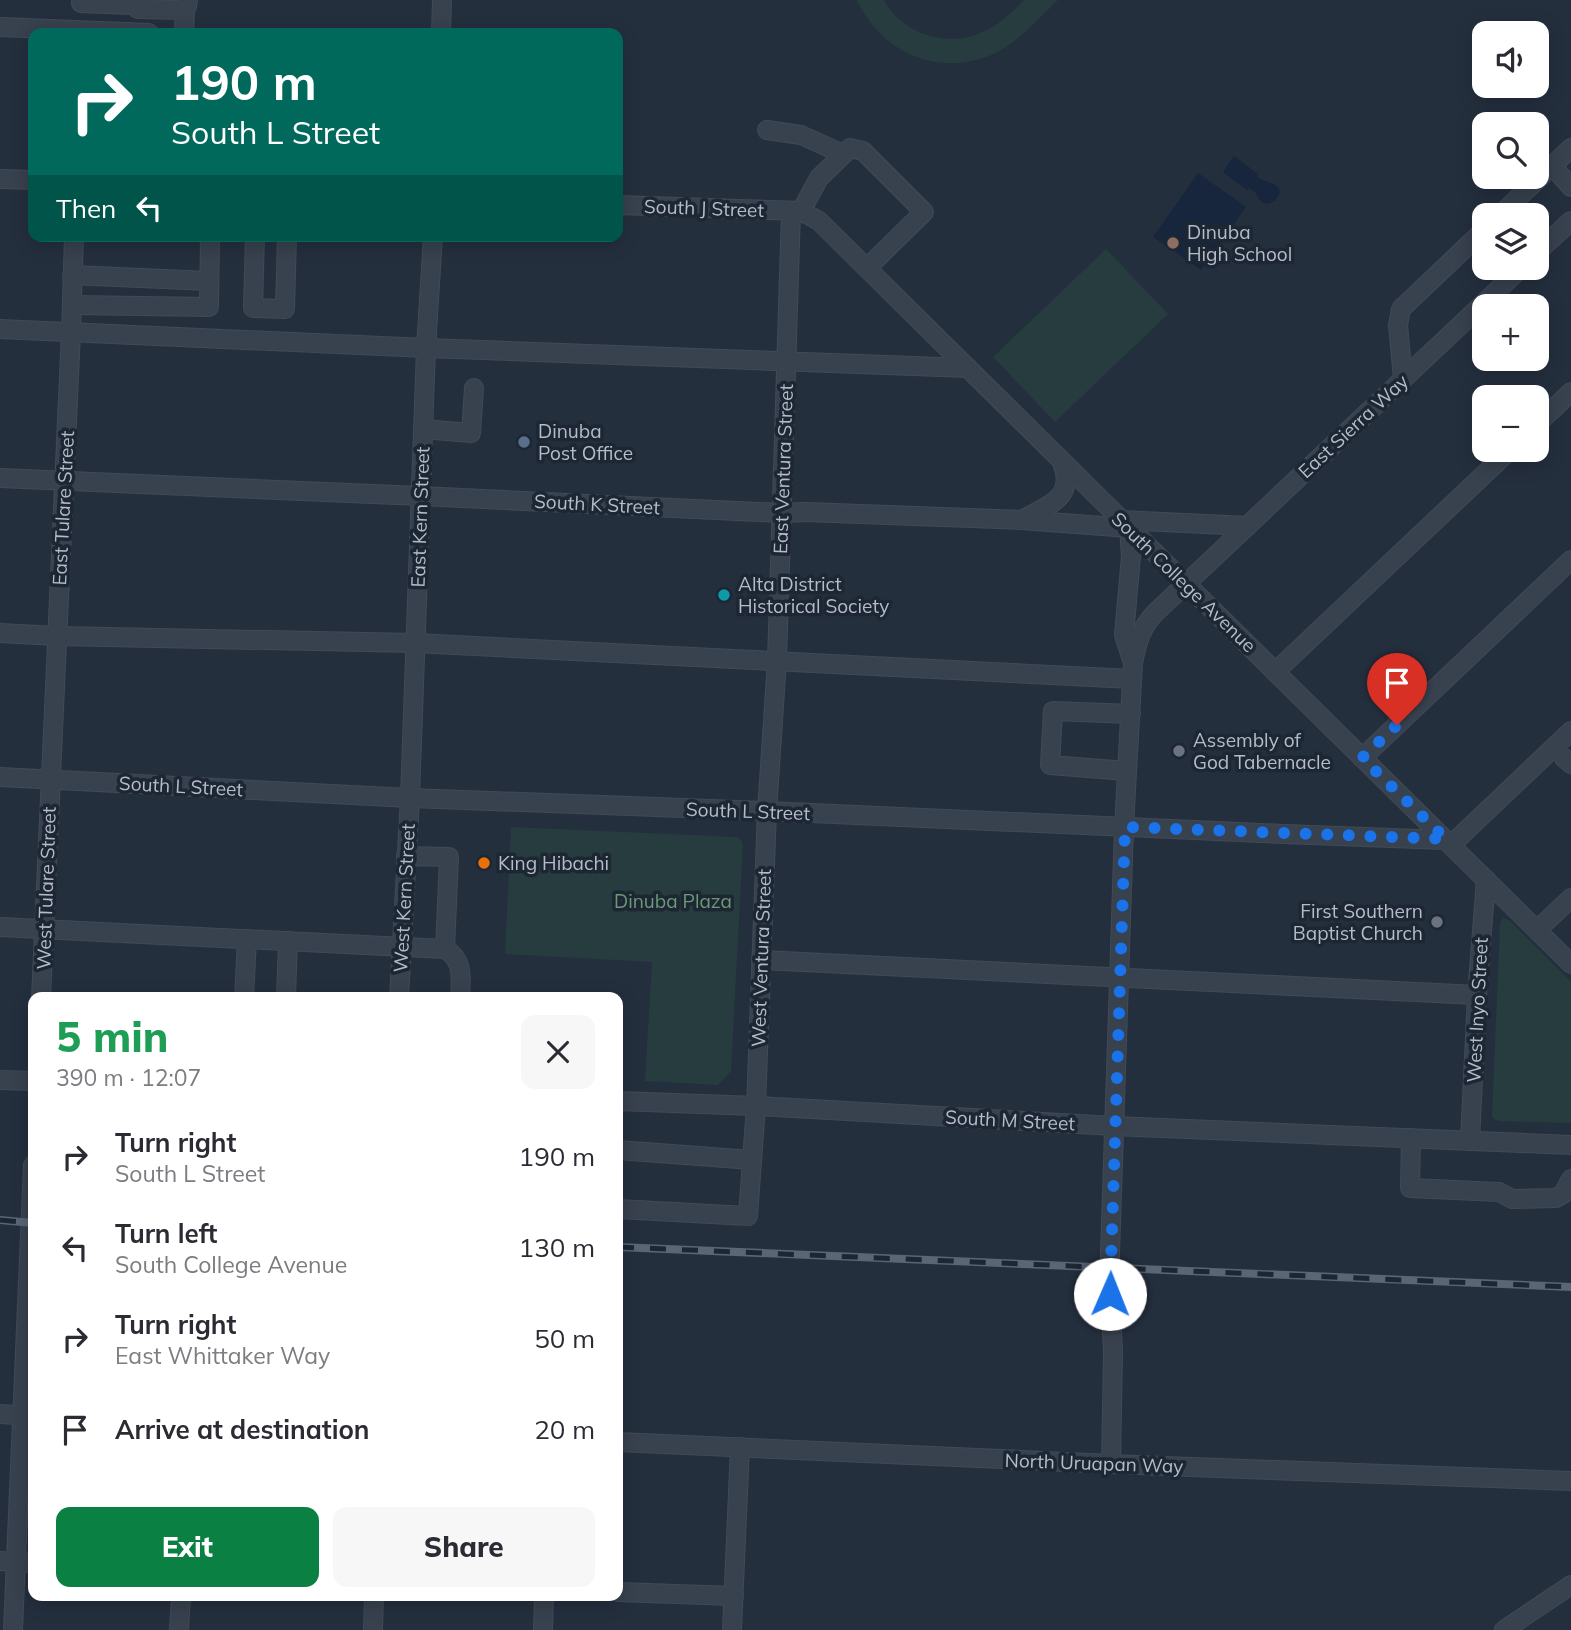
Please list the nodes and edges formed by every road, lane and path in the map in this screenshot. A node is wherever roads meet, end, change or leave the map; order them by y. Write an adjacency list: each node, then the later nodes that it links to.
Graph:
1 (442, 0): 9 (street)
2 (81, 1): 3 (street); 6 (street)
3 (132, 2): 4 (street); 7 (street)
4 (186, 5): 8 (street)
5 (0, 27): 10 (street)
6 (80, 28)
7 (123, 28)
8 (184, 28)
9 (441, 28)
10 (28, 29)
11 (767, 130): 13 (street)
12 (1571, 148): 14 (street)
13 (843, 154): 20 (street); 29 (street)
14 (1552, 166): 17 (street); 18 (street)
15 (0, 179): 16 (street)
16 (28, 180)
17 (1571, 187)
18 (1513, 203)
19 (623, 205): 20 (street, South J Street)
20 (796, 211): 29 (street, South College Avenue); 37 (street, East Ventura Street)
21 (1571, 221): 23 (street)
22 (1472, 241): 39 (street)
23 (1549, 241)
24 (74, 242): 30 (street, East Tulare Street)
25 (210, 242): 32 (street)
26 (255, 242): 27 (street)
27 (288, 242)
28 (433, 242): 36 (street, East Kern Street)
29 (867, 268): 38 (street, South College Avenue)
30 (72, 275): 32 (street); 33 (street, East Tulare Street)
31 (1508, 280): 39 (street, East Sierra Way)
32 (209, 281): 33 (street)
33 (72, 305): 35 (street, East Tulare Street)
34 (0, 329): 35 (street)
35 (71, 332): 36 (street); 47 (street, East Tulare Street)
36 (426, 348): 37 (street); 43 (street, East Kern Street)
37 (786, 361): 38 (street); 49 (street, East Ventura Street)
38 (968, 369): 44 (street, South College Avenue)
39 (1403, 379): 52 (street, East Sierra Way)
40 (474, 388): 43 (street)
41 (1571, 392): 42 (street)
42 (1549, 413)
43 (423, 429): 48 (street, East Kern Street)
44 (1061, 460): 50 (street); 51 (street, South College Avenue)
45 (1497, 462): 60 (street)
46 (0, 478): 47 (street, South K Street)
47 (65, 481): 48 (street, South K Street); 56 (street, East Tulare Street)
48 (420, 496): 49 (street, South K Street); 57 (street, East Kern Street)
49 (781, 513): 50 (street, South K Street); 58 (street, East Ventura Street)
50 (1022, 520): 51 (street, South K Street)
51 (1125, 524): 52 (street, South K Street); 54 (street, South College Avenue); 59 (street)
52 (1248, 526): 54 (street, East Sierra Way)
53 (1571, 560): 63 (street)
54 (1186, 585): 59 (street, East Sierra Way); 60 (street, South College Avenue)
55 (0, 633): 56 (street)
56 (57, 636): 57 (street); 66 (street, East Tulare Street)
57 (415, 643): 58 (street); 67 (street, East Kern Street)
58 (777, 661): 59 (street); 68 (street, East Ventura Street)
59 (1133, 671): 61 (street)
60 (1275, 672): 63 (street, South College Avenue)
61 (1131, 714): 64 (street); 64 (street)
62 (1571, 731): 70 (street)
63 (1362, 758): 70 (street, South College Avenue)
64 (1127, 771): 69 (street)
65 (0, 777): 66 (street, South L Street)
66 (50, 779): 67 (street, South L Street); 75 (street, West Tulare Street)
67 (410, 798): 68 (street, South L Street); 71 (street, West Kern Street)
68 (767, 811): 69 (street, South L Street); 81 (street, West Ventura Street)
69 (1125, 827): 70 (street, South L Street); 83 (street)
70 (1448, 842): 72 (street, South College Avenue)
71 (406, 856): 79 (street, West Kern Street); 80 (street)
72 (1486, 880): 76 (street, South College Avenue); 89 (street, West Inyo Street)
73 (1571, 898): 76 (street)
74 (0, 927): 75 (street)
75 (44, 929): 77 (street); 84 (street, West Tulare Street)
76 (1537, 930): 82 (street, South College Avenue)
77 (247, 939): 78 (street); 85 (street)
78 (288, 941): 79 (street); 86 (street)
79 (401, 947): 80 (street); 87 (street, West Kern Street)
80 (444, 949): 88 (street)
81 (761, 960): 83 (street); 93 (street, West Ventura Street)
82 (1571, 964)
83 (1119, 977): 89 (street); 94 (street)
84 (41, 992)
85 (244, 992)
86 (286, 992)
87 (399, 992)
88 (460, 992)
89 (1477, 995): 96 (street, West Inyo Street)
90 (0, 1080): 91 (street)
91 (28, 1081)
92 (623, 1101): 93 (street, South M Street)
93 (756, 1106): 94 (street, South M Street); 99 (street, West Ventura Street)
94 (1114, 1126): 95 (street, South M Street); 106 (street)
95 (1411, 1138): 96 (street, South M Street); 100 (street)
96 (1470, 1141): 97 (street, South M Street)
97 (1571, 1145)
98 (623, 1150): 99 (street)
99 (752, 1160): 101 (street, West Ventura Street)
100 (1571, 1179)
101 (623, 1209)
102 (0, 1415): 103 (street)
103 (28, 1416): 108 (street)
104 (623, 1442): 105 (street, North Uruapan Way)
105 (740, 1447): 106 (street, North Uruapan Way); 111 (street)
106 (1111, 1464): 107 (street, North Uruapan Way)
107 (1571, 1481)
108 (16, 1562): 115 (street)
109 (1571, 1585): 120 (street)
110 (623, 1592): 111 (street)
111 (734, 1595): 119 (street)
112 (181, 1601): 116 (street)
113 (374, 1601): 117 (street)
114 (544, 1601): 118 (street)
115 (13, 1630)
116 (179, 1630)
117 (373, 1630)
118 (543, 1630)
119 (732, 1630)
120 (1504, 1630)

